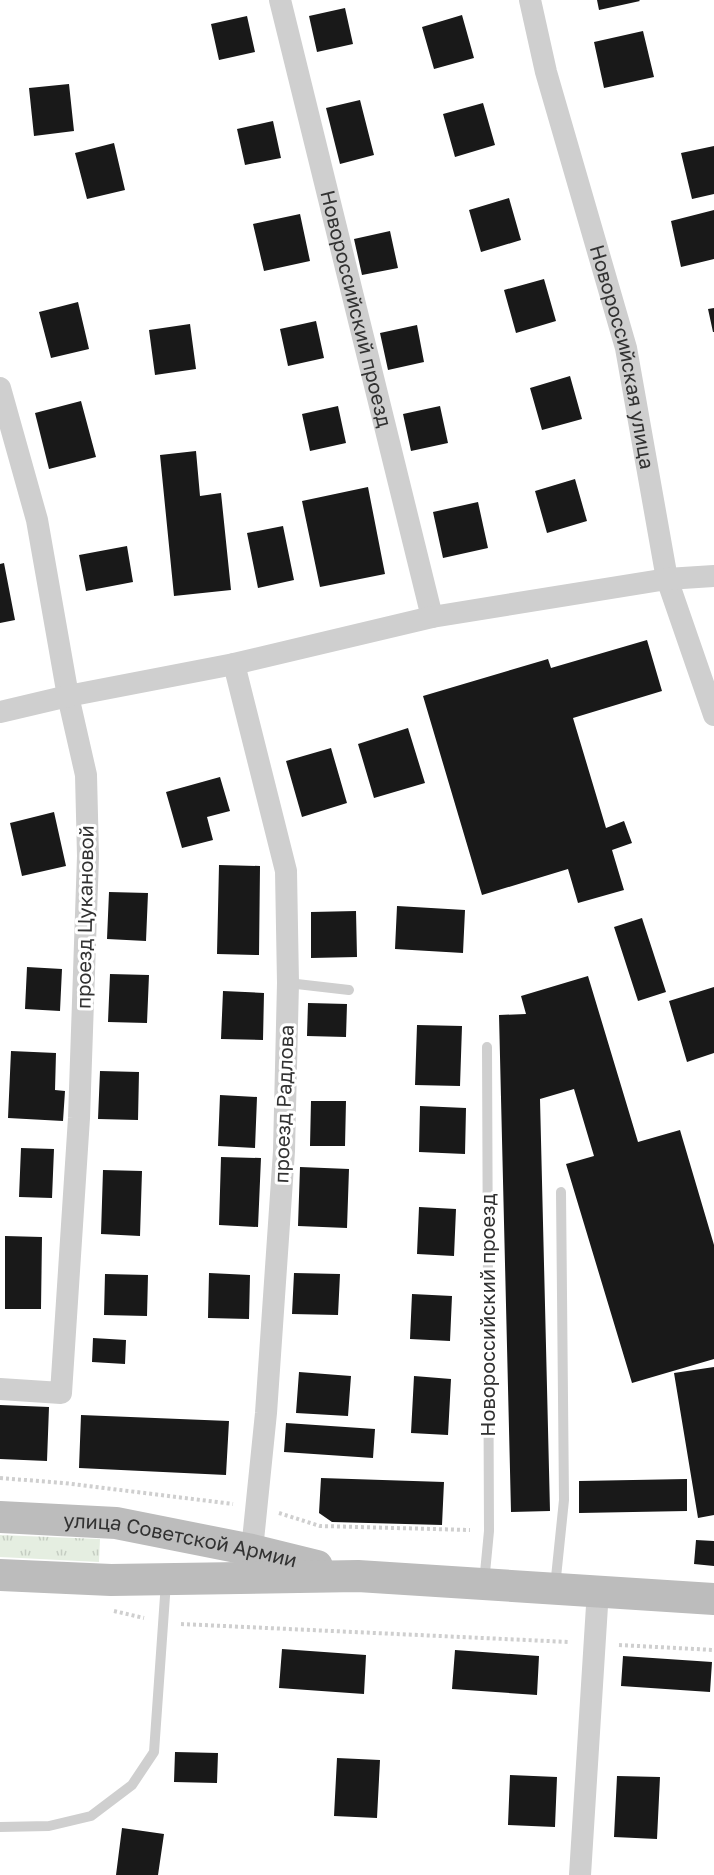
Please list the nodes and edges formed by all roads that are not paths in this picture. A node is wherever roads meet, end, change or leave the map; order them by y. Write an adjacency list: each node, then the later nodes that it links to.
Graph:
1 (280, 0): 6 (street, Новороссийский проезд)
2 (530, 0): 5 (street, Новороссийская улица)
3 (0, 388): 8 (street, проезд Цукановой)
4 (714, 576): 5 (street)
5 (667, 579): 6 (street); 10 (street, Новороссийская улица)
6 (432, 617): 7 (street)
7 (234, 664): 8 (street); 11 (street, проезд Радлова)
8 (68, 696): 9 (street); 15 (street, проезд Цукановой)
9 (0, 712)
10 (714, 714)
11 (288, 983): 12 (lane); 17 (street, проезд Радлова)
12 (349, 990)
13 (487, 1047): 21 (lane, Новороссийский проезд)
14 (561, 1192): 22 (lane)
15 (0, 1389)
16 (0, 1517): 17 (street, улица Советской Армии)
17 (252, 1550): 19 (street, улица Советской Армии)
18 (0, 1575): 20 (street, улица Советской Армии)
19 (358, 1576): 20 (street, улица Советской Армии); 21 (street, улица Советской Армии)
20 (166, 1579): 25 (lane)
21 (484, 1583): 22 (street, улица Советской Армии)
22 (555, 1587): 23 (street, улица Советской Армии)
23 (598, 1590): 24 (street, улица Советской Армии); 26 (street)
24 (714, 1599)
25 (0, 1827)
26 (580, 1875)

